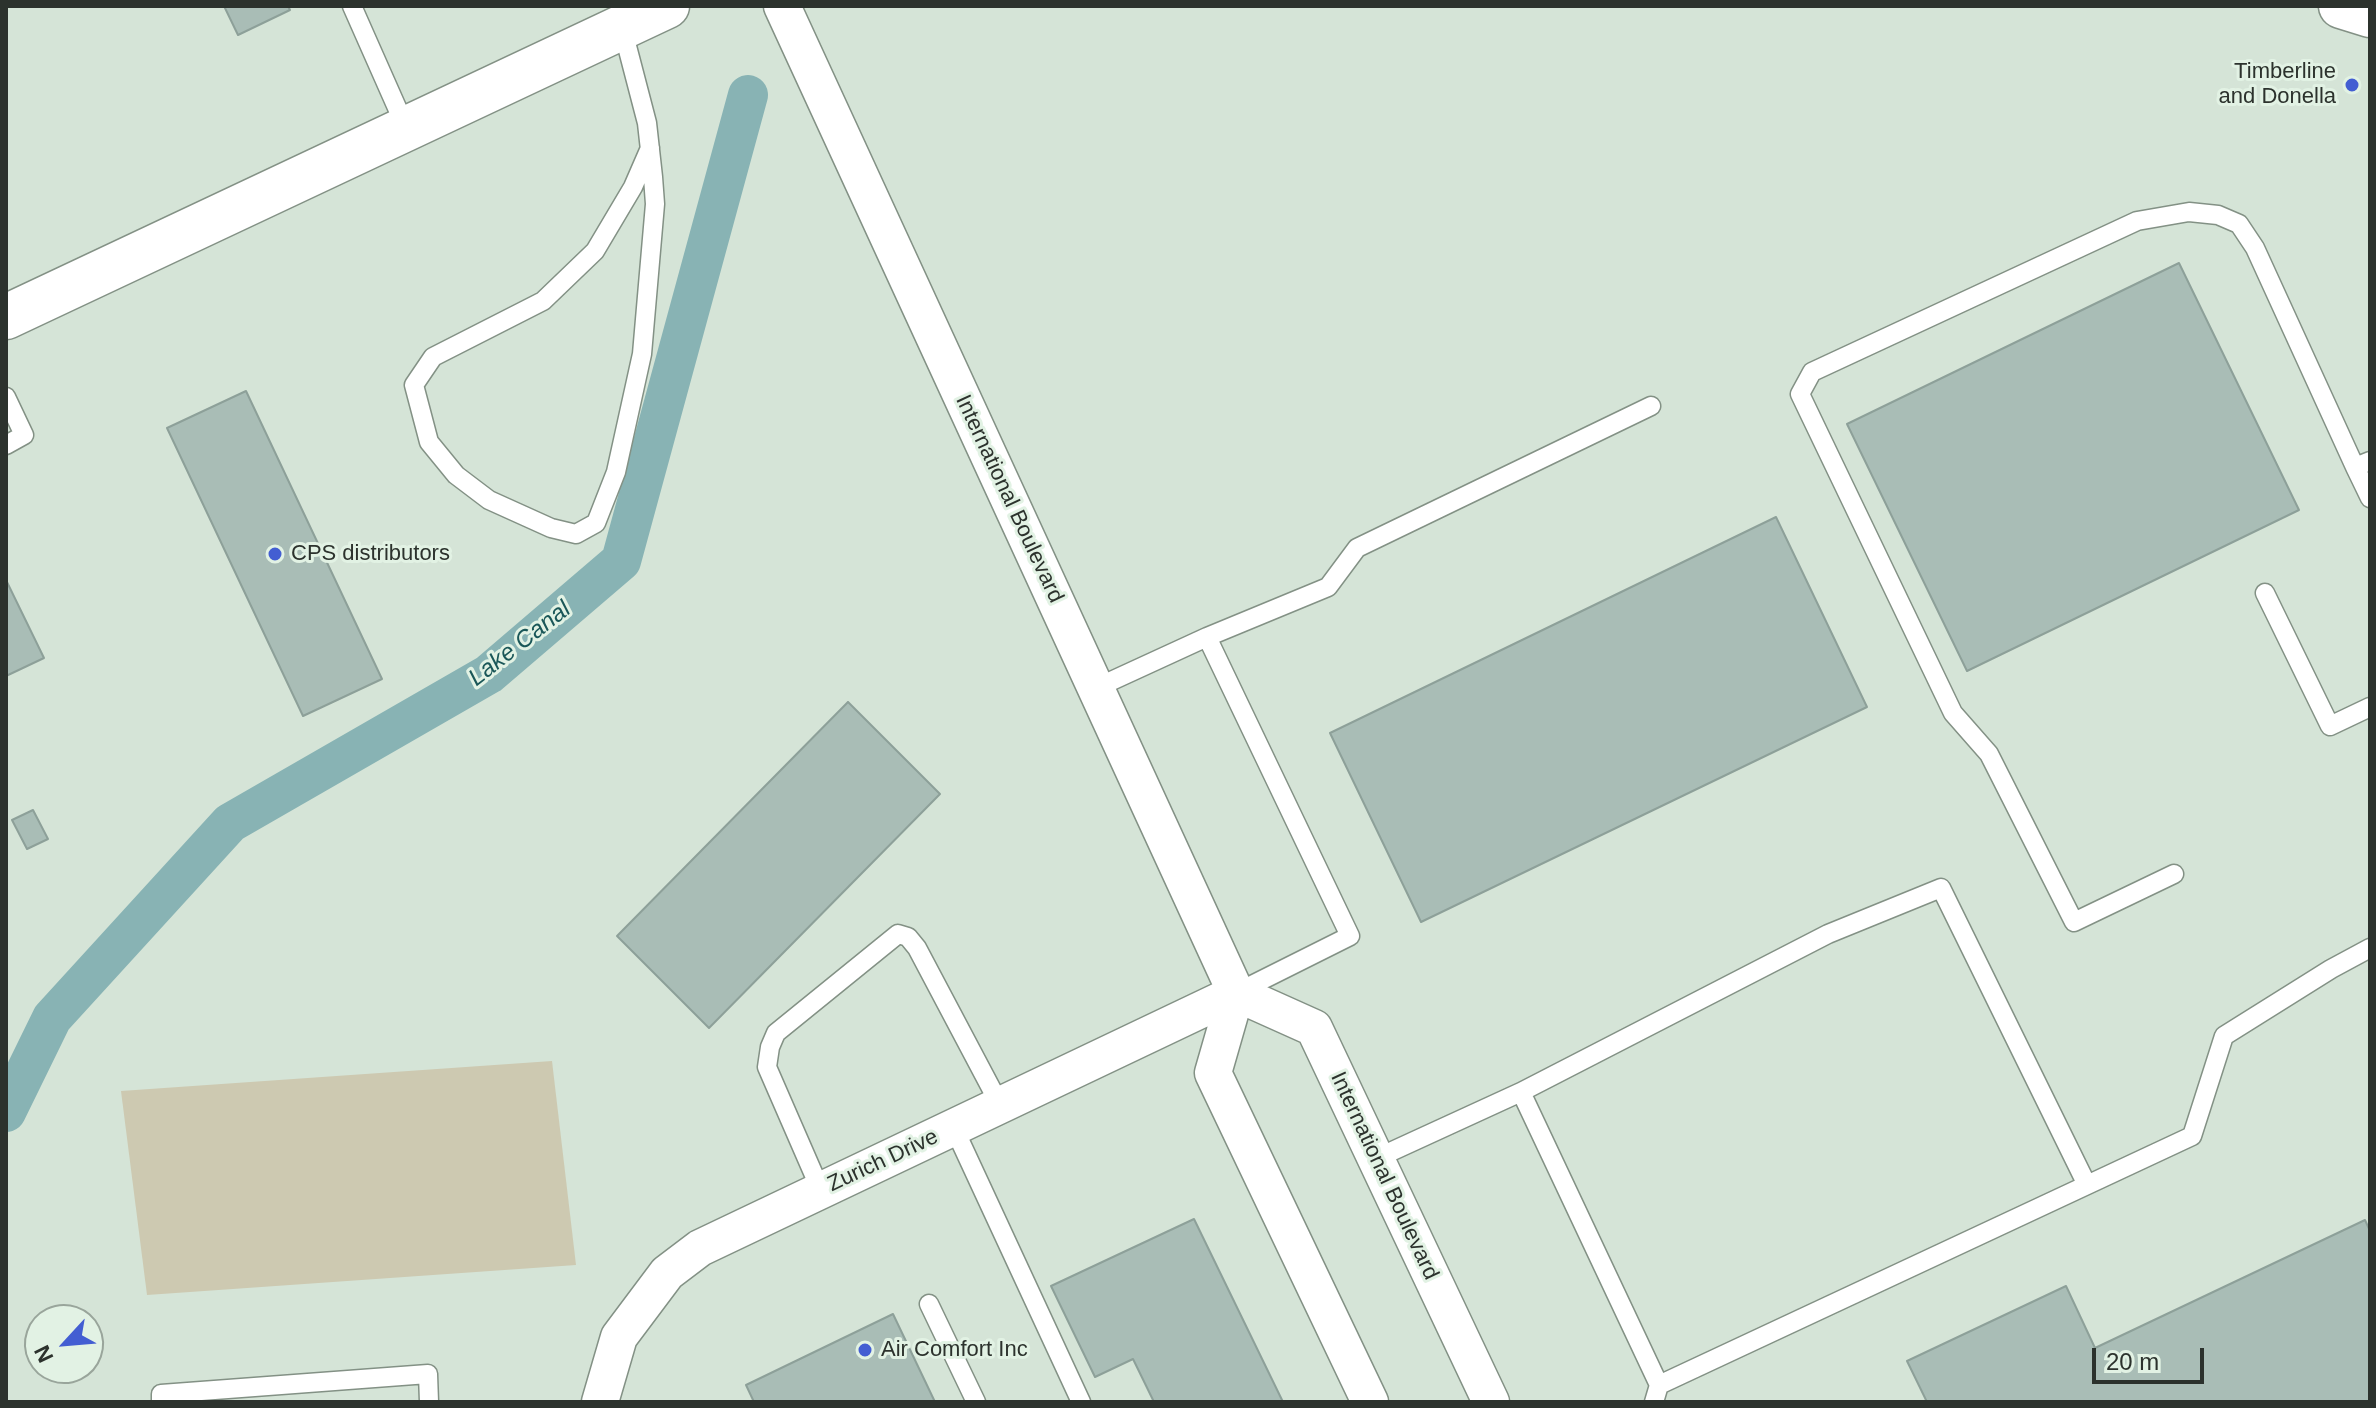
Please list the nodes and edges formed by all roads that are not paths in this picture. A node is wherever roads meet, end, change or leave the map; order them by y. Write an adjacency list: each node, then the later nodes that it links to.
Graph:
1 (352, 6): 7 (lane)
2 (667, 6): 6 (main road)
3 (782, 6): 17 (street, International Boulevard)
4 (2341, 6): 5 (main road)
5 (2370, 15)
6 (622, 27): 7 (main road); 8 (lane)
7 (406, 128): 9 (main road)
8 (650, 148): 8 (lane)
9 (6, 317)
10 (6, 397): 12 (lane)
11 (1651, 406): 16 (lane)
12 (6, 445)
13 (2362, 464): 14 (lane); 19 (lane)
14 (2370, 498)
15 (2265, 593): 18 (lane)
16 (1207, 637): 17 (lane); 21 (lane)
17 (1096, 688): 21 (street, International Boulevard)
18 (2370, 707)
19 (2174, 874)
20 (2370, 948): 26 (lane)
21 (1236, 993): 23 (street, Zurich Drive); 25 (street, International Boulevard); 35 (street)
22 (1521, 1092): 25 (lane); 26 (lane); 29 (lane)
23 (1000, 1105): 24 (street, Zurich Drive); 27 (lane)
24 (954, 1128): 27 (street, Zurich Drive); 34 (lane)
25 (1375, 1159): 36 (street, International Boulevard)
26 (2087, 1185): 29 (lane)
27 (821, 1191): 32 (street, Zurich Drive)
28 (929, 1304): 33 (lane)
29 (1657, 1393)
30 (161, 1402): 31 (lane)
31 (429, 1402)
32 (600, 1402)
33 (976, 1402)
34 (1081, 1402)
35 (1370, 1402)
36 (1491, 1402)

